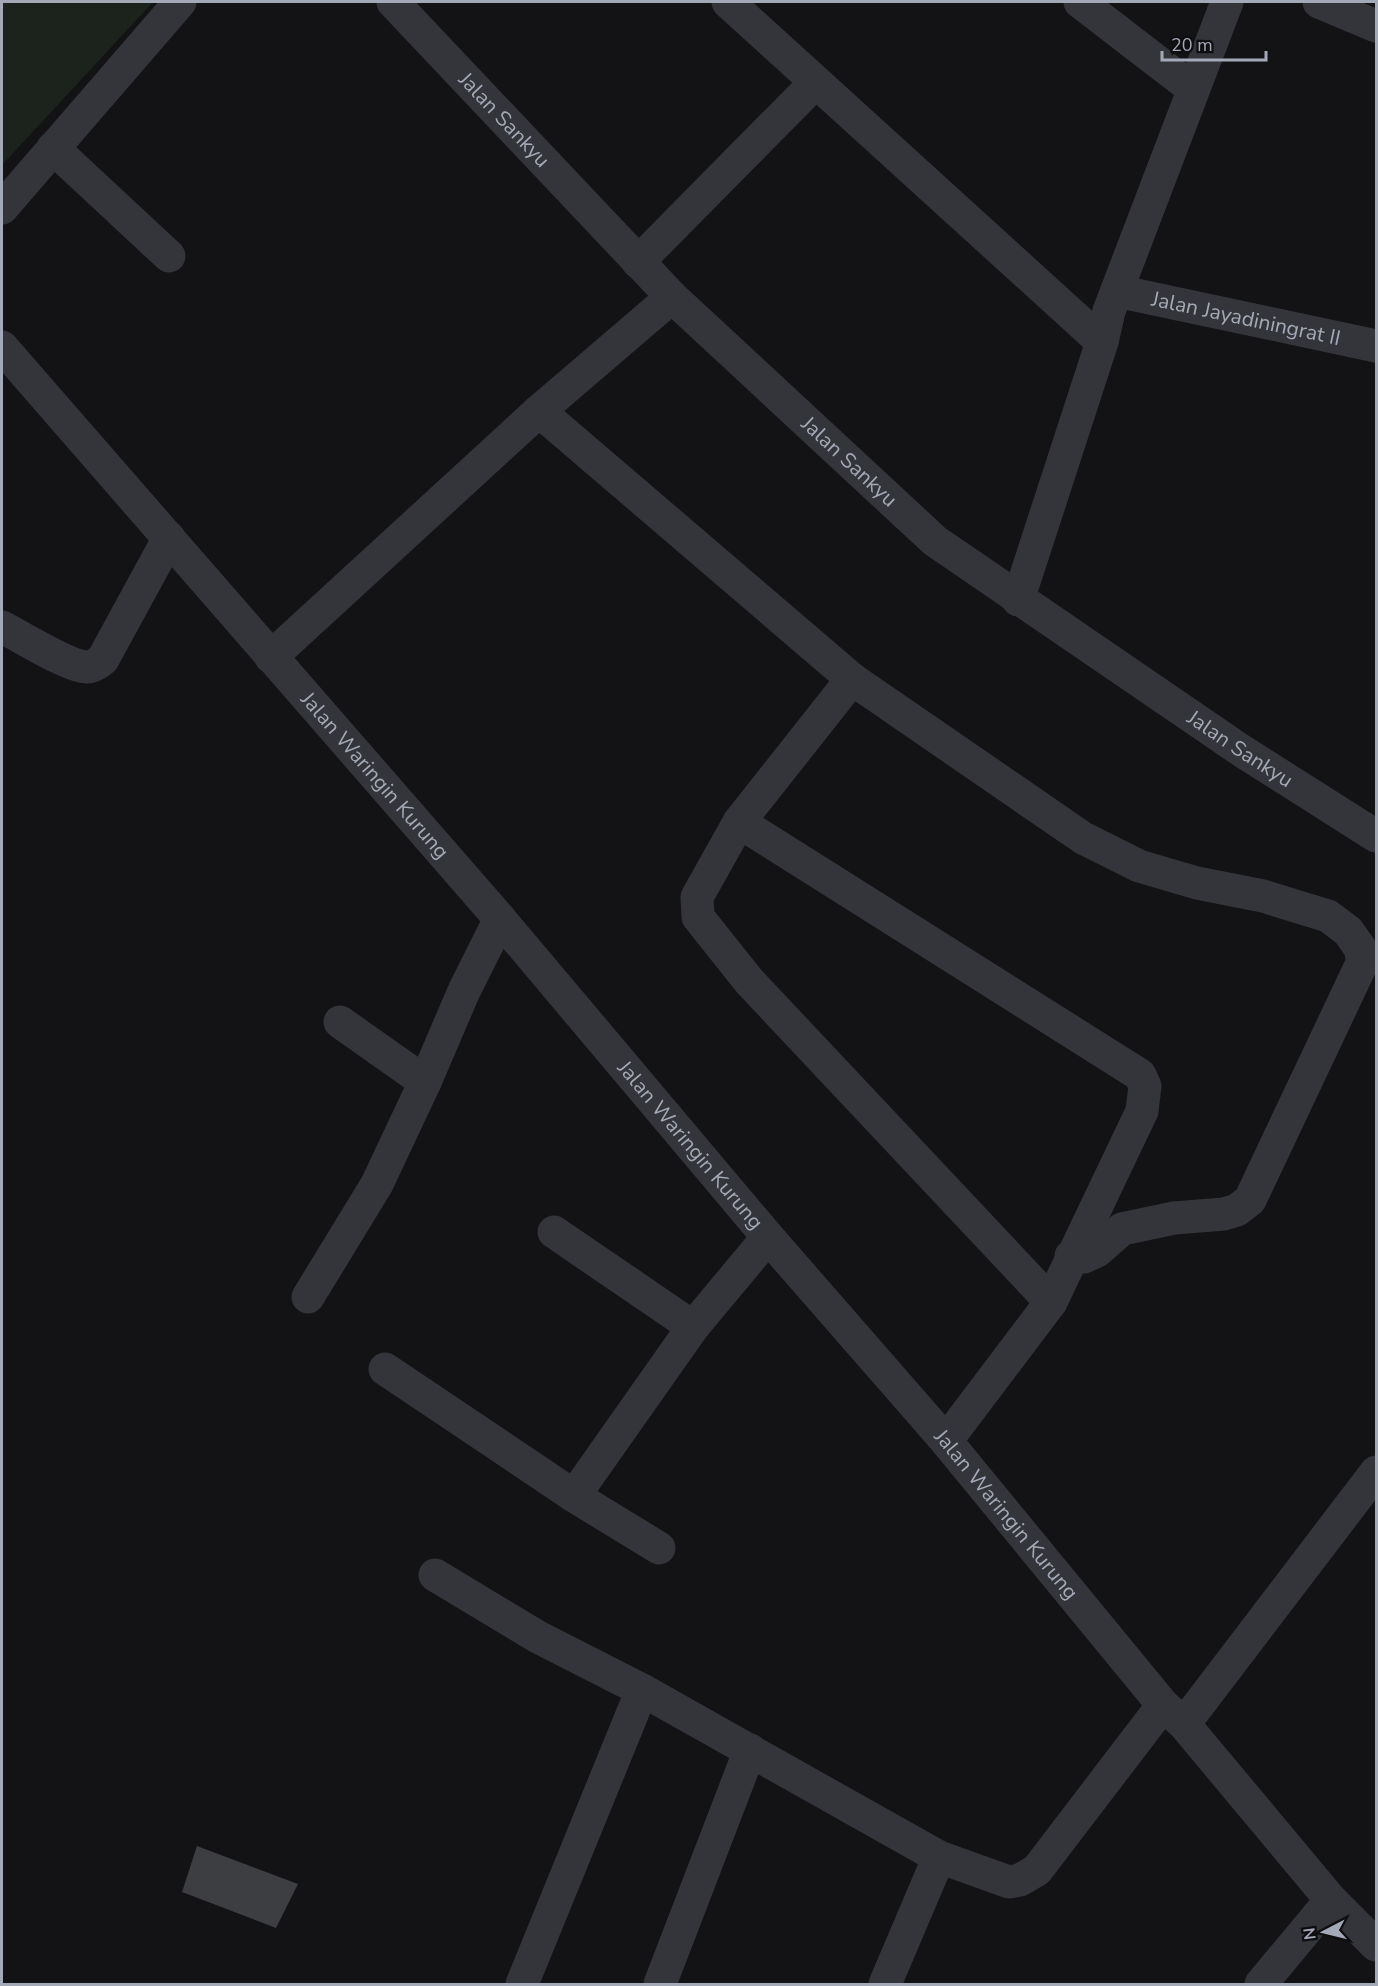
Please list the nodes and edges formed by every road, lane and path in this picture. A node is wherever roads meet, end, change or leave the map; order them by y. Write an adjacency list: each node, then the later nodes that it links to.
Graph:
1 (180, 2): 10 (street)
2 (393, 2): 13 (street, Jalan Sankyu)
3 (728, 2): 8 (street)
4 (1080, 2): 9 (street)
5 (1227, 2): 9 (street)
6 (1319, 2): 7 (street)
7 (1377, 26)
8 (815, 83): 13 (street); 16 (street)
9 (1193, 89): 14 (street)
10 (53, 148): 11 (street); 12 (street)
11 (2, 208)
12 (169, 256)
13 (638, 262): 15 (street, Jalan Sankyu)
14 (1117, 291): 16 (street); 18 (street, Jalan Jayadiningrat II)
15 (672, 297): 19 (street); 21 (street, Jalan Sankyu)
16 (1102, 342): 21 (street)
17 (2, 346): 20 (street, Jalan Waringin Kurung)
18 (1377, 346)
19 (539, 411): 23 (street); 24 (street)
20 (169, 538): 22 (street); 23 (street, Jalan Waringin Kurung)
21 (1018, 600): 26 (street, Jalan Sankyu)
22 (2, 627)
23 (272, 657): 27 (street, Jalan Waringin Kurung)
24 (852, 679): 25 (street); 32 (street)
25 (739, 822): 32 (street); 34 (street)
26 (1377, 836)
27 (500, 919): 29 (street); 31 (street, Jalan Waringin Kurung)
28 (340, 1022): 29 (street)
29 (425, 1082): 33 (street)
30 (554, 1232): 35 (street)
31 (768, 1237): 35 (street); 37 (street, Jalan Waringin Kurung)
32 (1071, 1256): 34 (street)
33 (308, 1296)
34 (1051, 1302): 37 (street)
35 (693, 1327): 39 (street)
36 (385, 1369): 39 (street)
37 (946, 1441): 43 (street, Jalan Waringin Kurung)
38 (1377, 1472): 43 (street)
39 (574, 1496): 40 (street)
40 (659, 1548)
41 (435, 1575): 42 (street)
42 (642, 1690): 44 (street); 48 (street)
43 (1173, 1714): 45 (street); 46 (street, Jalan Waringin Kurung)
44 (750, 1750): 45 (street); 49 (street)
45 (939, 1857): 50 (street)
46 (1331, 1900): 47 (street, Jalan Waringin Kurung); 51 (street)
47 (1377, 1945)
48 (522, 1984)
49 (660, 1984)
50 (885, 1984)
51 (1261, 1984)

